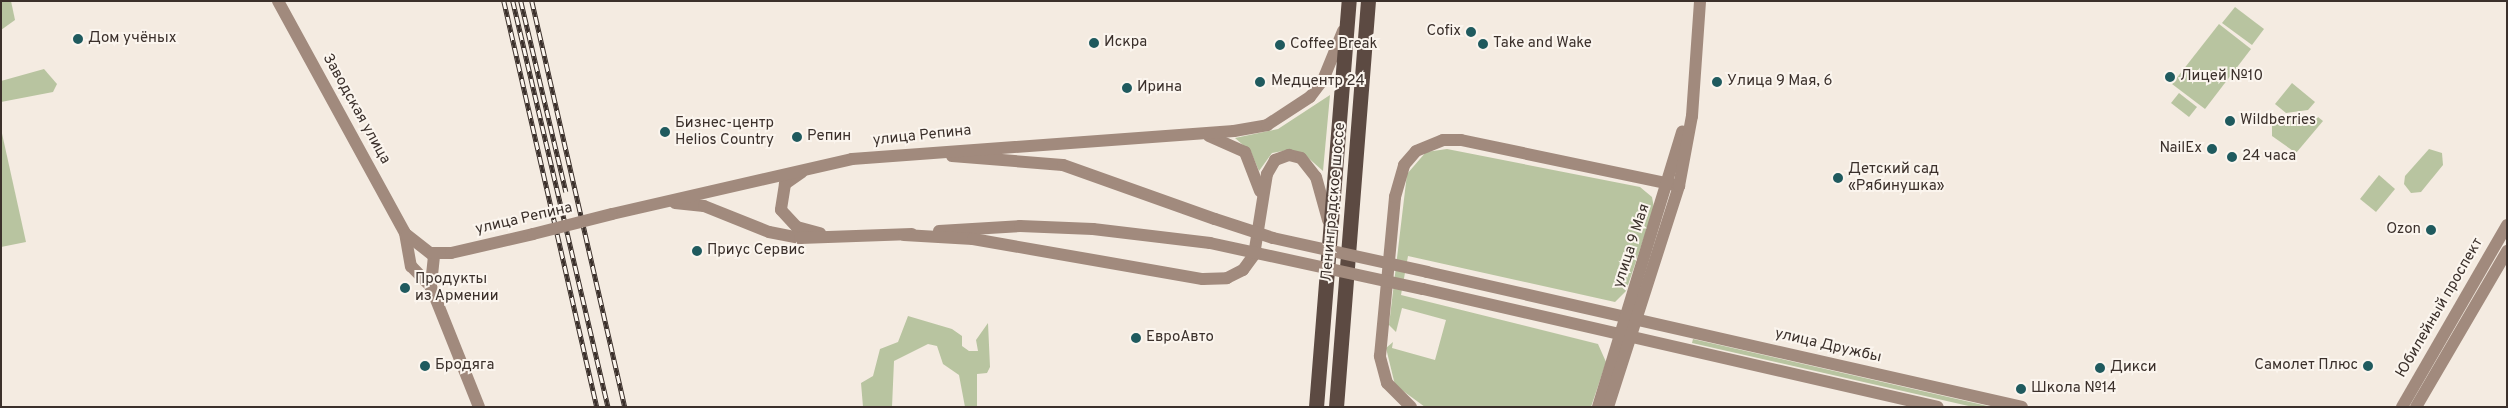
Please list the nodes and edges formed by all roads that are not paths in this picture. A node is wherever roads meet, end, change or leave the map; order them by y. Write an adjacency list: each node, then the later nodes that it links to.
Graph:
1 (278, 1): 14 (street, Заводская улица)
2 (1349, 1): 5 (highway, Ленинградское шоссе)
3 (1368, 1): 26 (highway, Ленинградское шоссе)
4 (1700, 1): 9 (street, улица 9 Мая)
5 (1347, 19): 6 (street, улица Репина); 13 (highway, Ленинградское шоссе)
6 (1196, 134): 7 (street, улица Репина); 10 (street)
7 (919, 155): 8 (street, улица Репина); 22 (street, улица Дружбы, bridge)
8 (815, 166): 11 (street, улица Репина); 16 (street)
9 (1674, 185): 22 (street, улица 9 Мая); 27 (street)
10 (1261, 196): 13 (street); 15 (street)
11 (658, 204): 16 (street); 19 (street, улица Репина, bridge)
12 (2507, 225): 32 (street, Юбилейный проспект)
13 (1331, 232): 25 (highway, Ленинградское шоссе)
14 (405, 233): 18 (street, Заводская улица); 19 (street, Заводская улица)
15 (904, 235): 16 (street); 23 (street, bridge)
16 (852, 237)
17 (2507, 251): 33 (street, Юбилейный проспект)
18 (410, 258): 19 (street, улица Репина); 20 (street, Заводская улица)
19 (431, 258): 20 (street); 21 (street)
20 (416, 272): 21 (street)
21 (431, 287): 24 (street)
22 (1632, 318): 23 (street, улица 9 Мая); 31 (street, улица Дружбы)
23 (1626, 336): 28 (street, улица 9 Мая); 29 (street, улица 9 Мая); 30 (street)
24 (479, 407)
25 (1316, 407)
26 (1336, 407)
27 (1411, 407)
28 (1598, 407)
29 (1608, 407)
30 (1938, 407)
31 (2022, 407)
32 (2402, 407)
33 (2416, 407)

